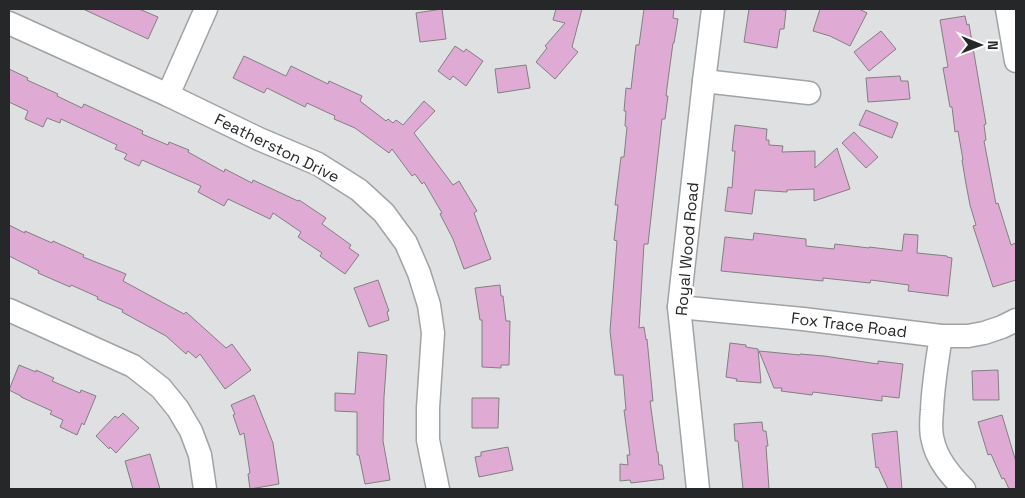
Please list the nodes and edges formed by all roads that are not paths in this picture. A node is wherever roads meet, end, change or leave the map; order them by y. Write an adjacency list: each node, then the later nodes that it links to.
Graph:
1 (206, 9): 8 (street)
2 (713, 9): 6 (street, Royal Wood Road)
3 (1007, 9): 5 (street)
4 (9, 23): 8 (street, Featherston Drive)
5 (1016, 61)
6 (704, 81): 7 (street); 9 (street, Royal Wood Road)
7 (809, 93)
8 (168, 95): 14 (street, Featherston Drive)
9 (679, 307): 12 (street, Fox Trace Road); 15 (street, Royal Wood Road)
10 (9, 310): 13 (street)
11 (1016, 320): 12 (street, Fox Trace Road)
12 (941, 336): 16 (street)
13 (205, 489)
14 (438, 489)
15 (698, 489)
16 (964, 489)

